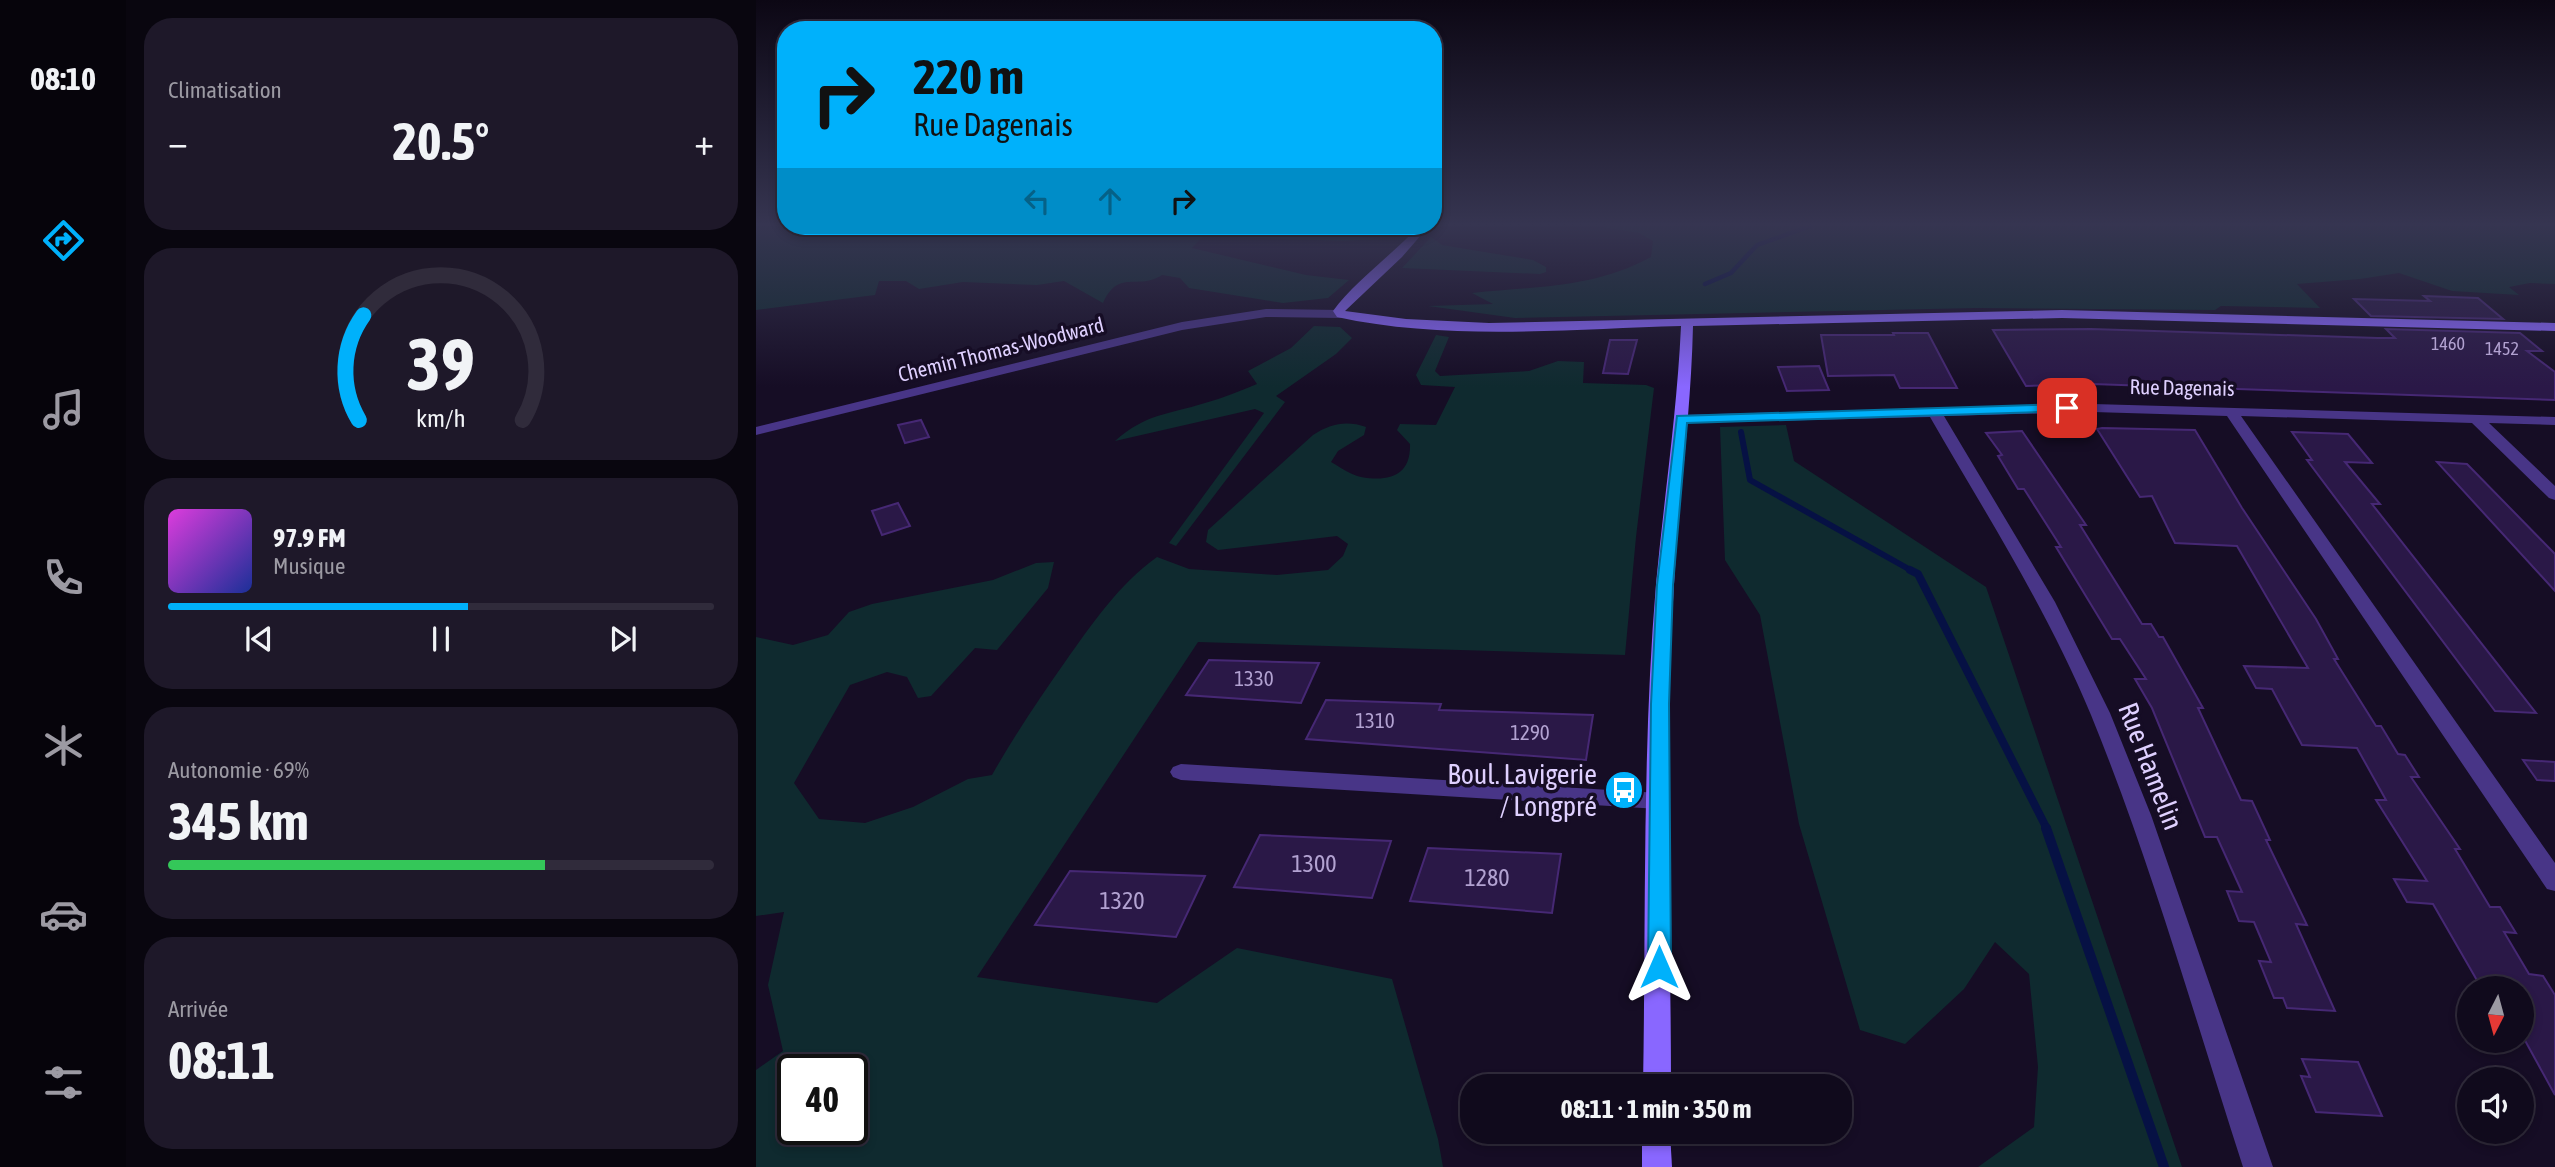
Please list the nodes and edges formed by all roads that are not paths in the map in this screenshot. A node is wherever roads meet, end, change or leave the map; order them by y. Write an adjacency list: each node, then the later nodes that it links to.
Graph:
1 (1372, 278): 2 (street)
2 (1341, 314): 3 (street); 10 (street, Chemin Thomas-Woodward)
3 (1687, 323): 4 (street); 8 (street)
4 (2555, 327)
5 (2231, 410): 6 (street, Rue Dagenais); 7 (street, Rue Dagenais); 14 (street)
6 (1934, 411): 8 (street, Rue Dagenais); 18 (street, Rue Hamelin)
7 (2475, 418): 9 (street, Rue Dagenais); 11 (street)
8 (1681, 419): 13 (street)
9 (2555, 421)
10 (756, 431)
11 (2555, 495)
12 (1181, 772): 13 (street)
13 (1660, 801): 15 (street)
14 (2555, 882)
15 (1657, 1074)
16 (1656, 1144): 17 (street)
17 (1657, 1167)
18 (2258, 1167)

